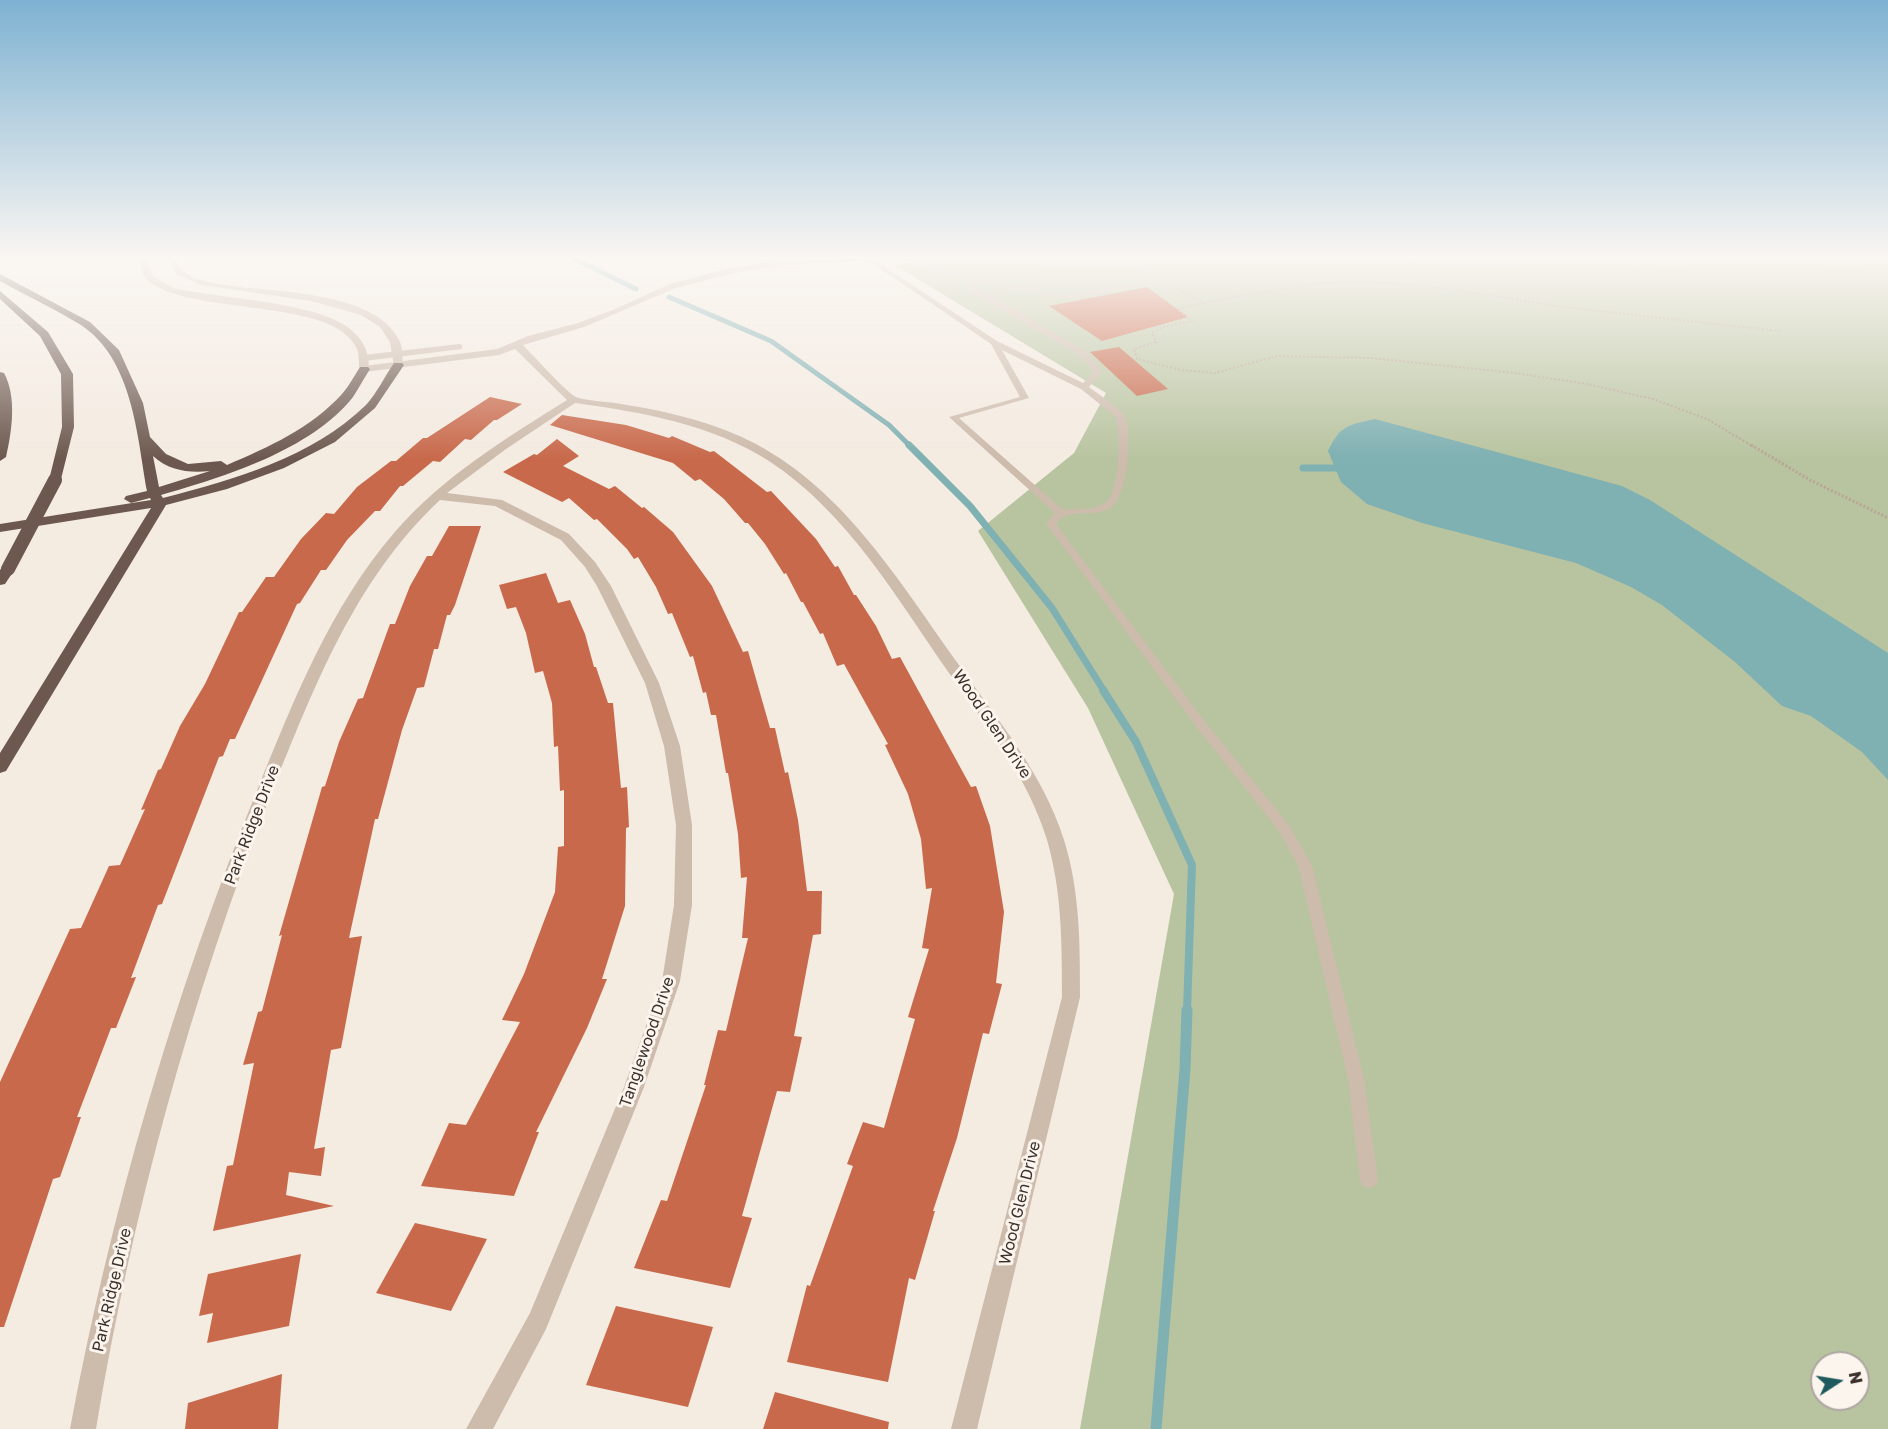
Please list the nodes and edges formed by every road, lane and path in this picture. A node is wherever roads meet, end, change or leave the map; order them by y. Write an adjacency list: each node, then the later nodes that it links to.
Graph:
1 (35, 326): 27 (highway, bridge)
2 (88, 326): 18 (highway)
3 (339, 326): 14 (street)
4 (383, 326): 13 (street)
5 (576, 326): 12 (street)
6 (968, 326): 11 (lane)
7 (1036, 326): 16 (lane)
8 (1169, 326): 25 (path)
9 (1731, 326): 10 (path)
10 (1779, 331)
11 (994, 343): 16 (lane); 23 (lane)
12 (516, 344): 13 (street); 17 (street)
13 (398, 360): 14 (street); 22 (highway)
14 (364, 364): 19 (highway)
15 (0, 375): 20 (highway)
16 (1084, 387): 23 (lane)
17 (573, 400): 21 (street, Park Ridge Drive); 32 (street, Wood Glen Drive)
18 (144, 435): 19 (highway); 22 (highway)
19 (262, 454): 22 (highway)
20 (0, 457)
21 (438, 496): 30 (street, Park Ridge Drive); 31 (street, Tanglewood Drive)
22 (157, 498): 24 (highway); 26 (highway); 28 (highway)
23 (1060, 513): 29 (lane)
24 (0, 518)
25 (1888, 518)
26 (0, 528)
27 (4, 575)
28 (0, 767)
29 (1369, 1180)
30 (83, 1429)
31 (479, 1429)
32 (964, 1429)

